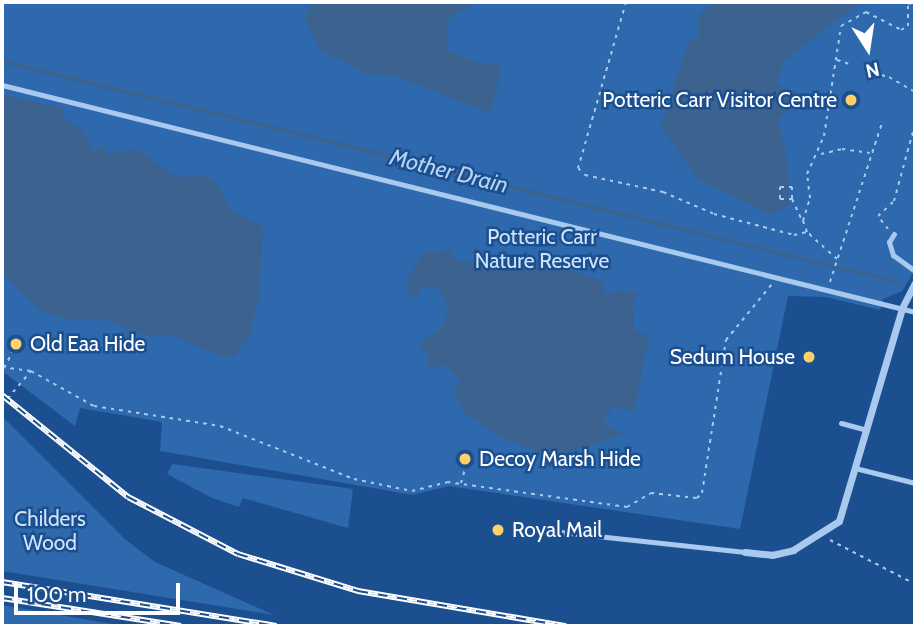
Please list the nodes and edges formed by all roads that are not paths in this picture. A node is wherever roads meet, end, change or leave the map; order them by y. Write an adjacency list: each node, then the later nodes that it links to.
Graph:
1 (2, 85): 5 (lane)
2 (894, 233): 3 (lane)
3 (915, 271)
4 (915, 283): 5 (street)
5 (902, 308): 6 (lane); 8 (street)
6 (915, 312)
7 (841, 423): 8 (lane)
8 (867, 430): 9 (street)
9 (855, 468): 10 (lane); 12 (street)
10 (915, 483)
11 (560, 532): 12 (lane)
12 (746, 552)

